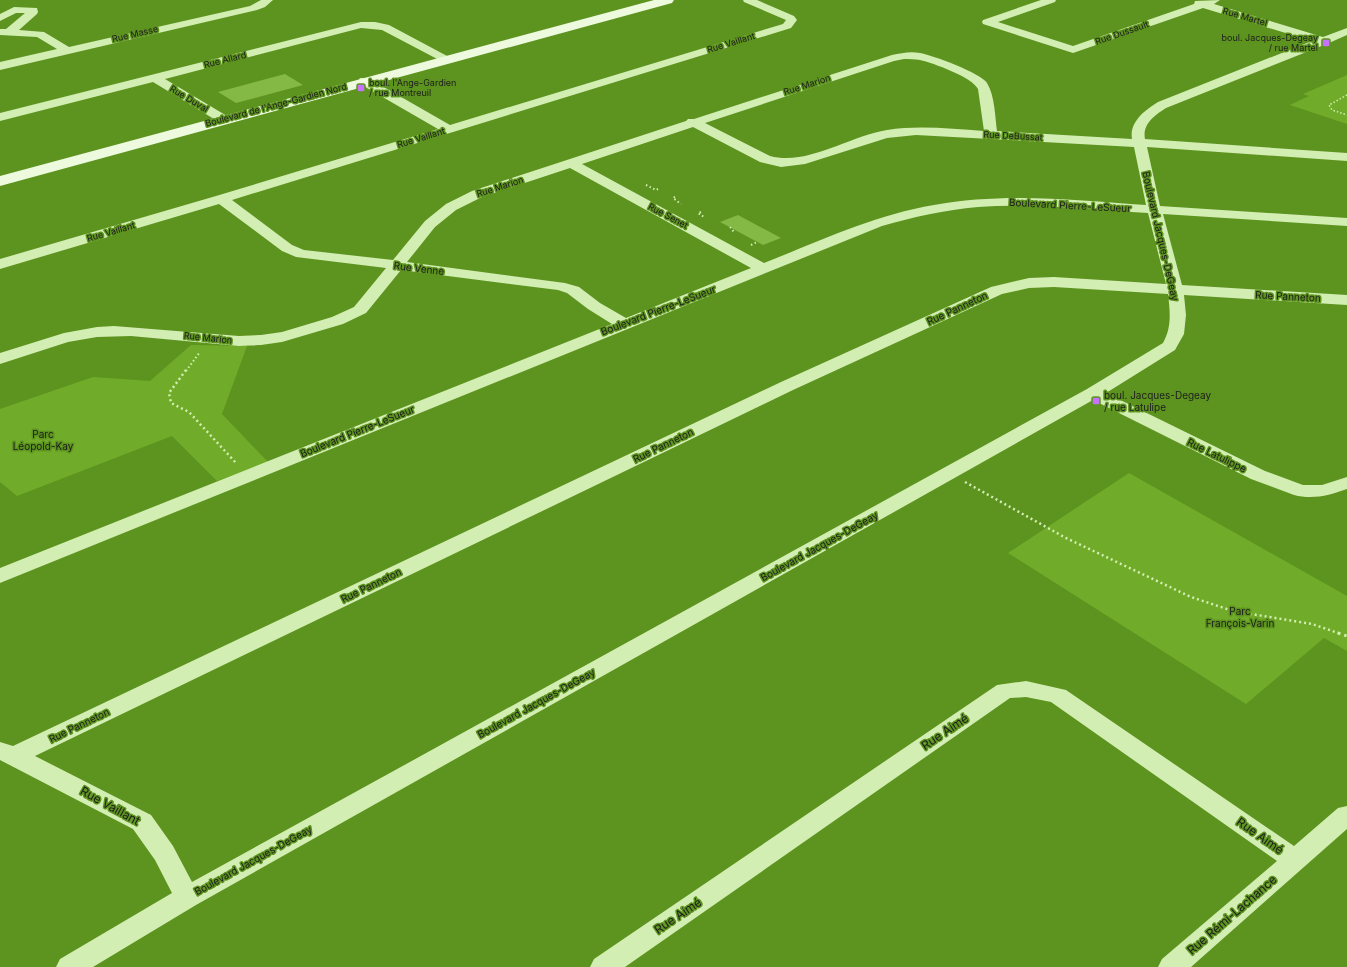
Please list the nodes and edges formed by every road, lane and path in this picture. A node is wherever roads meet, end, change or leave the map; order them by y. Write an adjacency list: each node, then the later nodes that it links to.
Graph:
1 (268, 0): 12 (street, Rue Masse)
2 (668, 0): 13 (main road, Boulevard de l'Ange-Gardien Nord)
3 (748, 0): 22 (street, Rue Vaillant)
4 (1050, 0): 7 (street, Rue Dussault)
5 (1188, 0): 7 (street, Rue Martel)
6 (1215, 0): 7 (street, Rue Dussault)
7 (1203, 4): 11 (street, Rue Martel)
8 (0, 18): 9 (street)
9 (4, 32): 12 (street)
10 (1347, 32): 11 (street, Boulevard Jacques-DeGeay)
11 (1325, 40): 24 (street, Boulevard Jacques-DeGeay)
12 (66, 50): 14 (street, Rue Masse)
13 (445, 59): 15 (street, Rue Allard); 16 (main road, Boulevard de l'Ange-Gardien Nord)
14 (0, 66)
15 (155, 78): 19 (street, Rue Allard); 20 (street, Rue Duval)
16 (364, 81): 20 (main road, Boulevard de l'Ange-Gardien Nord); 22 (street)
17 (1347, 95): 18 (path)
18 (1347, 115)
19 (0, 116)
20 (223, 119): 27 (main road, Boulevard de l'Ange-Gardien Nord)
21 (692, 122): 23 (street, Rue DeBussat); 23 (street, Rue Marion); 26 (street, Rue Marion)
22 (450, 130): 31 (street, Rue Vaillant)
23 (991, 134): 24 (street, Rue DeBussat)
24 (1140, 143): 25 (street, Rue DeBussat); 33 (street, Boulevard Jacques-DeGeay)
25 (1347, 157)
26 (571, 163): 42 (street, Rue Marion); 43 (street, Rue Senet)
27 (0, 180)
28 (646, 185): 29 (path)
29 (658, 189)
30 (675, 198): 32 (path)
31 (221, 199): 41 (street, Rue Vaillant); 42 (street, Rue Venne)
32 (681, 204)
33 (1154, 209): 36 (street, Boulevard Pierre-LeSueur); 43 (street, Boulevard Pierre-LeSueur); 44 (street, Boulevard Jacques-DeGeay)
34 (701, 212): 35 (path)
35 (704, 217)
36 (1347, 222)
37 (730, 227): 38 (path)
38 (734, 232)
39 (757, 242): 40 (path)
40 (751, 245)
41 (0, 264)
42 (397, 265): 46 (street, Rue Venne); 47 (street, Rue Marion)
43 (764, 269): 46 (street, Boulevard Pierre-LeSueur)
44 (1175, 289): 45 (street, Rue Panneton); 49 (street, Boulevard Jacques-DeGeay); 55 (street, Rue Panneton)
45 (1347, 300)
46 (624, 324): 51 (street, Boulevard Pierre-LeSueur)
47 (210, 338): 48 (street, Rue Marion); 51 (path)
48 (0, 358)
49 (1094, 393): 50 (street, Boulevard Jacques-DeGeay); 52 (street, Rue Latulippe)
50 (949, 473): 54 (path); 58 (street, Boulevard Jacques-DeGeay)
51 (248, 476): 53 (street, Boulevard Pierre-LeSueur)
52 (1347, 483)
53 (0, 576)
54 (1347, 636)
55 (7, 753): 58 (street, Rue Vaillant)
56 (1347, 815): 57 (street, Rue Rémi-Lachance)
57 (1295, 860): 60 (street, Rue Aimé); 61 (street, Rue Rémi-Lachance)
58 (187, 897): 59 (street, Boulevard Jacques-DeGeay)
59 (70, 967)
60 (604, 967)
61 (1172, 967)

